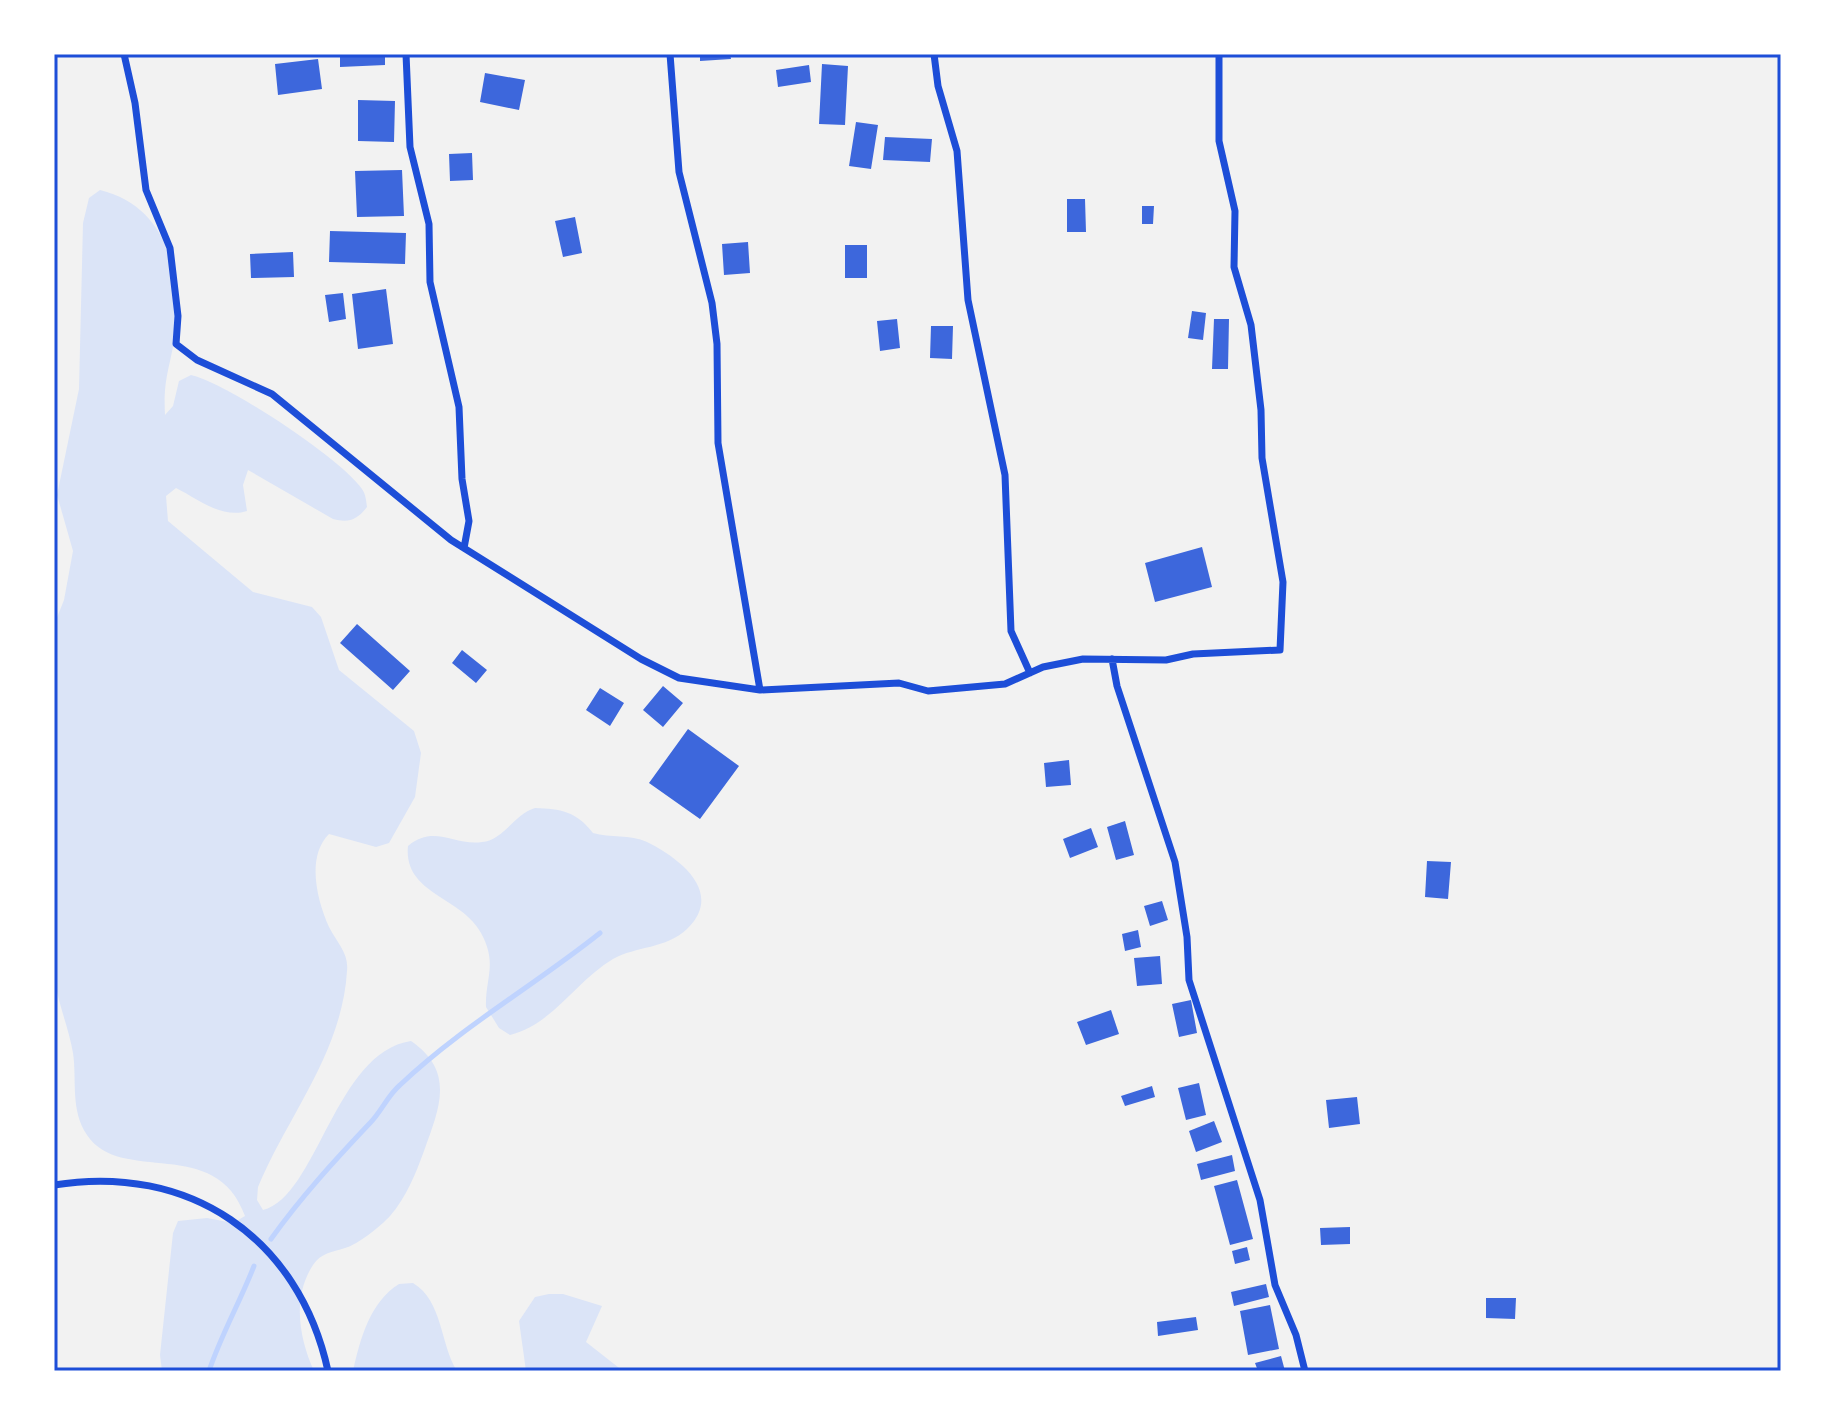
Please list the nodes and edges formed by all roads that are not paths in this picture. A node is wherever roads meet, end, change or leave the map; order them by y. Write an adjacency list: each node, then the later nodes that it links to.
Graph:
1 (124, 54): 6 (street)
2 (406, 54): 6 (street)
3 (670, 54): 9 (street)
4 (934, 54): 8 (street)
5 (1219, 54): 7 (street)
6 (464, 548): 9 (street)
7 (1112, 659): 8 (street); 12 (street)
8 (1030, 673): 9 (street)
9 (760, 690)
10 (54, 1185): 11 (street)
11 (328, 1371)
12 (1305, 1371)

